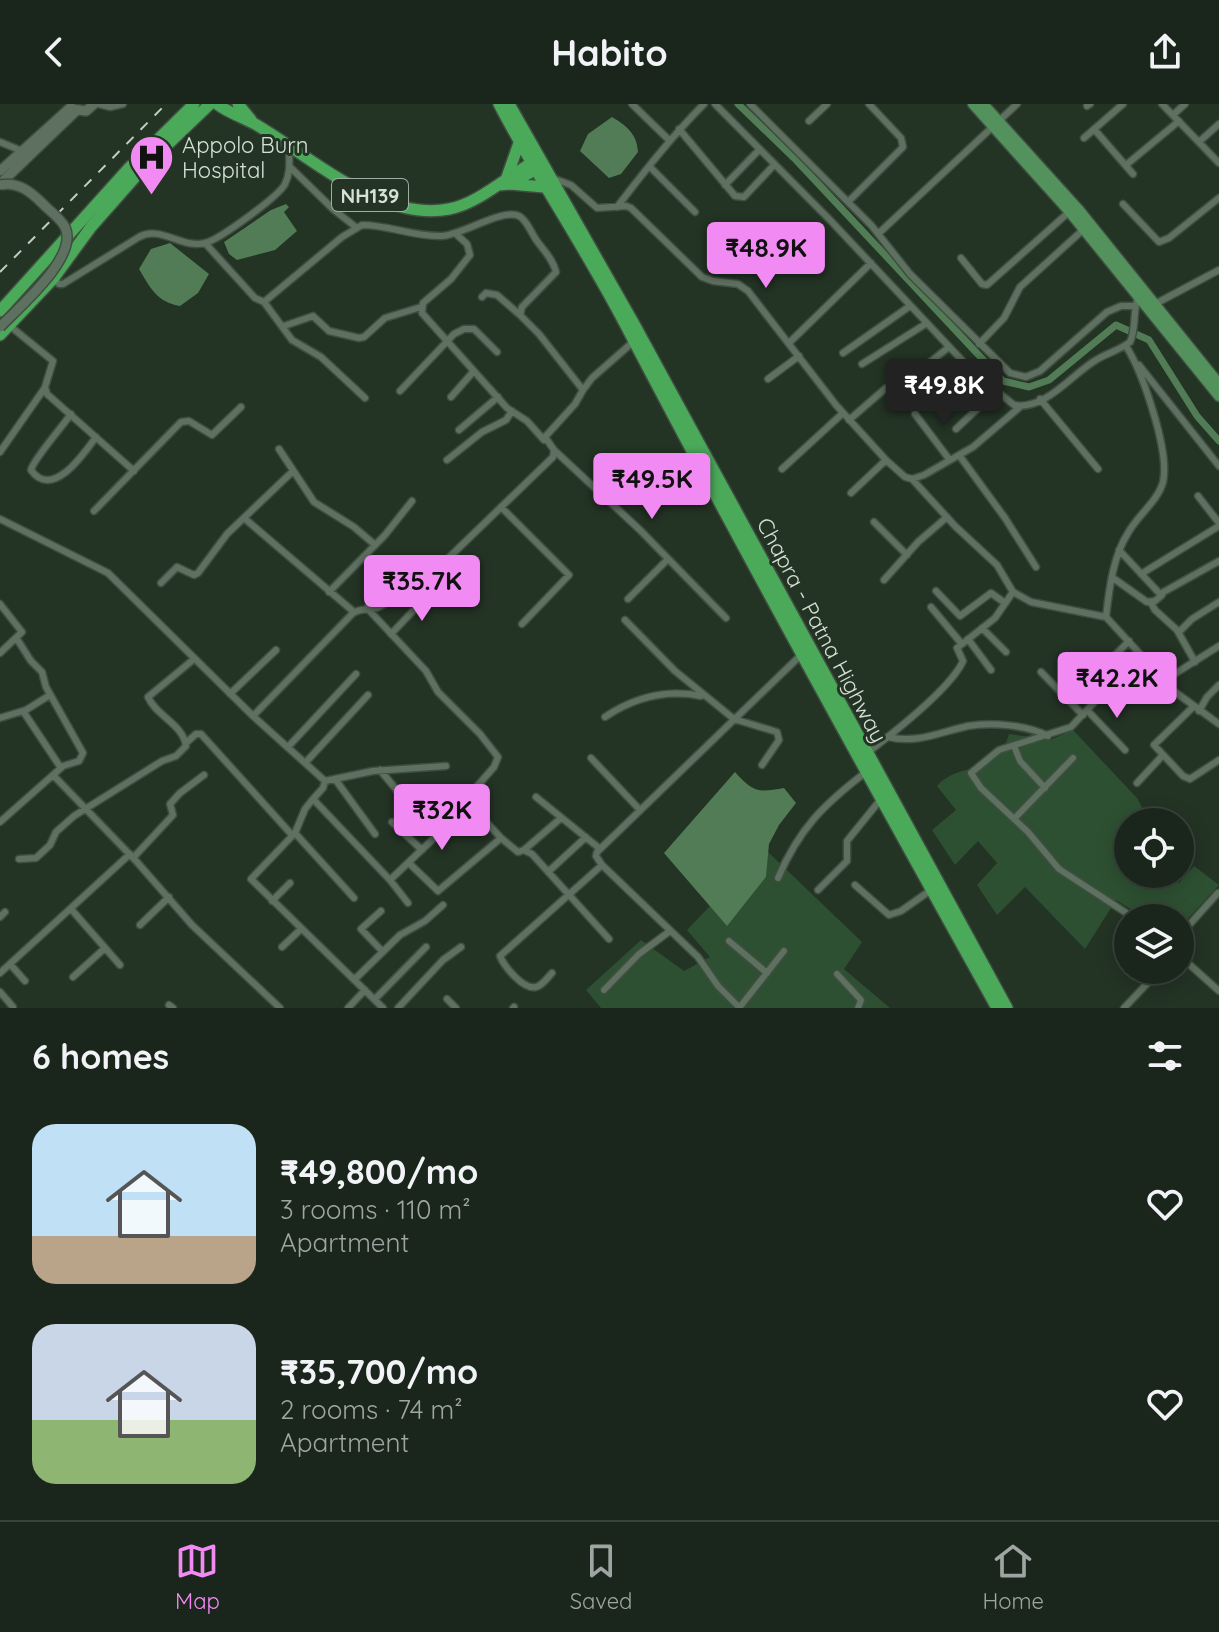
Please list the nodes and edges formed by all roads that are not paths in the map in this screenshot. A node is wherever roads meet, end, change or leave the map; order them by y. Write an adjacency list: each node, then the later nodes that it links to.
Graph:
1 (96, 104): 2 (street); 21 (main road)
2 (123, 104)
3 (194, 104): 55 (highway)
4 (210, 104): 55 (highway)
5 (217, 104): 24 (highway, NH139)
6 (238, 104): 24 (highway, NH139)
7 (499, 104): 33 (highway, Chapra - Patna Highway)
8 (509, 104): 43 (highway, Chapra - Patna Highway)
9 (632, 104): 30 (street)
10 (704, 104): 27 (street)
11 (715, 104): 35 (street)
12 (750, 104): 49 (street)
13 (827, 104): 23 (street)
14 (869, 104): 49 (street)
15 (973, 104): 25 (main road)
16 (983, 104): 25 (main road)
17 (1017, 104): 25 (street)
18 (1123, 104): 28 (street)
19 (1162, 104): 22 (street)
20 (1185, 104): 22 (street)
21 (72, 107): 36 (main road)
22 (1176, 118): 31 (street); 39 (street)
23 (809, 121)
24 (254, 124): 34 (highway, NH139)
25 (995, 124): 52 (main road); 58 (street); 65 (main road)
26 (1219, 124): 31 (street)
27 (679, 129): 30 (street); 47 (street)
28 (1094, 129): 29 (street); 39 (street)
29 (1084, 138)
30 (670, 141): 41 (street)
31 (1200, 141): 37 (street)
32 (0, 142): 36 (street)
33 (519, 143): 43 (highway, Chapra - Patna Highway); 45 (highway)
34 (289, 146): 40 (street); 45 (highway, NH139)
35 (759, 150): 38 (street); 47 (street)
36 (25, 154): 42 (main road); 46 (main road)
37 (1219, 163)
38 (774, 165): 47 (street); 61 (street)
39 (1126, 165): 44 (street)
40 (290, 167): 54 (street); 59 (street)
41 (650, 167): 51 (street); 53 (street)
42 (0, 171)
43 (540, 171): 45 (highway); 45 (highway, NH139); 51 (street); 77 (highway, Chapra - Patna Highway); 202 (highway, Chapra - Patna Highway)
44 (1133, 174)
45 (505, 182)
46 (0, 185): 73 (main road, bridge)
47 (725, 185)
48 (1219, 198): 50 (street)
49 (848, 202): 58 (street)
50 (1123, 204)
51 (617, 207): 78 (street)
52 (1069, 211): 56 (main road); 60 (street)
53 (695, 212)
54 (357, 228): 57 (street); 66 (street)
55 (79, 229): 63 (highway); 70 (highway)
56 (1084, 229): 65 (main road); 79 (street)
57 (456, 234): 69 (street); 71 (street)
58 (878, 234): 79 (street)
59 (205, 243): 63 (street); 66 (street)
60 (961, 258)
61 (871, 263): 68 (street); 78 (street)
62 (1219, 270): 67 (street)
63 (53, 279): 73 (highway)
64 (482, 297): 71 (street)
65 (1139, 297): 67 (main road); 79 (street); 80 (street); 96 (main road)
66 (264, 302): 74 (street)
67 (1155, 304): 90 (main road)
68 (910, 306): 72 (street); 83 (street)
69 (421, 307): 74 (street); 76 (street)
70 (0, 311)
71 (520, 315): 93 (street)
72 (927, 323): 81 (street); 86 (street)
73 (5, 326): 75 (highway); 91 (street)
74 (284, 326): 99 (street)
75 (0, 335)
76 (446, 342): 82 (street); 87 (street); 94 (street)
77 (634, 342): 93 (street); 174 (highway, Chapra - Patna Highway)
78 (789, 343): 84 (street)
79 (979, 344)
80 (1126, 346): 85 (street); 100 (street)
81 (949, 347): 88 (street); 95 (street)
82 (497, 352)
83 (843, 353)
84 (799, 356): 89 (street); 104 (street)
85 (1135, 361): 119 (street); 136 (street)
86 (862, 364)
87 (473, 372): 97 (street); 98 (street)
88 (914, 375)
89 (768, 379)
90 (1219, 384)
91 (45, 387): 105 (street); 114 (street)
92 (886, 388): 107 (street)
93 (583, 390): 111 (street)
94 (400, 391)
95 (995, 392): 101 (street); 108 (street)
96 (1219, 396)
97 (451, 397)
98 (498, 397): 103 (street); 109 (street)
99 (365, 398)
100 (1040, 399): 101 (street); 121 (street)
101 (1021, 406): 115 (street)
102 (241, 407): 122 (street)
103 (512, 411): 111 (street); 117 (street)
104 (843, 413): 107 (street); 120 (street)
105 (71, 414): 110 (street); 110 (street)
106 (915, 414): 116 (street)
107 (849, 420): 118 (street)
108 (956, 429)
109 (459, 430)
110 (96, 437): 122 (street)
111 (544, 440): 113 (street)
112 (279, 449): 123 (street)
113 (554, 450): 128 (street); 138 (street)
114 (0, 452)
115 (959, 455): 116 (street); 140 (street)
116 (949, 459): 124 (street)
117 (447, 460)
118 (886, 460): 124 (street); 125 (street)
119 (1219, 466)
120 (782, 469)
121 (1098, 469)
122 (134, 471): 129 (street)
123 (293, 471): 131 (street); 135 (street)
124 (912, 479): 130 (street)
125 (851, 493)
126 (1198, 496): 134 (street)
127 (412, 501): 135 (street)
128 (501, 507): 156 (street); 163 (street)
129 (94, 511)
130 (947, 517): 137 (street); 148 (street)
131 (244, 518): 144 (street); 147 (street)
132 (0, 519): 175 (street)
133 (874, 522): 137 (street)
134 (1219, 524): 141 (street)
135 (374, 544): 147 (street)
136 (1119, 550): 141 (street); 142 (street)
137 (907, 555): 143 (street)
138 (668, 559): 150 (street); 160 (street)
139 (1219, 561): 149 (street)
140 (1036, 567)
141 (1141, 574): 149 (street)
142 (1113, 578): 153 (street); 159 (street)
143 (884, 580)
144 (161, 583)
145 (432, 591): 166 (street)
146 (936, 591): 152 (street)
147 (329, 592): 158 (street)
148 (1013, 592): 152 (street); 159 (street)
149 (1162, 595): 153 (street)
150 (628, 599)
151 (1219, 602): 165 (street)
152 (1005, 603): 164 (street)
153 (1151, 603): 165 (street)
154 (0, 604): 157 (street)
155 (931, 607): 168 (street)
156 (367, 608): 158 (street); 166 (street)
157 (7, 612): 161 (street); 167 (street)
158 (354, 612): 191 (street)
159 (1106, 617): 169 (street)
160 (726, 618)
161 (0, 619)
162 (625, 620): 187 (street)
163 (522, 624)
164 (982, 628): 168 (street); 172 (street)
165 (1179, 632): 177 (street)
166 (391, 634): 224 (street)
167 (17, 639): 173 (street); 185 (street)
168 (964, 641): 178 (street); 197 (street)
169 (1129, 641): 176 (street); 181 (street)
170 (1219, 646): 177 (street)
171 (276, 650): 184 (street)
172 (1006, 652)
173 (0, 653)
174 (802, 654): 194 (street); 212 (highway, Chapra - Patna Highway)
175 (194, 659): 184 (street); 198 (street)
176 (1147, 660): 182 (street); 190 (street)
177 (1195, 662): 182 (street)
178 (991, 670)
179 (1041, 672): 190 (street)
180 (356, 674): 200 (street)
181 (1093, 678)
182 (1165, 680): 188 (street)
183 (1219, 685): 188 (street)
184 (230, 694): 191 (street)
185 (50, 695): 189 (street); 210 (street)
186 (368, 695): 207 (street)
187 (705, 697): 192 (street); 194 (street)
188 (1196, 709): 195 (street); 203 (street)
189 (23, 711): 193 (street); 210 (street)
190 (1085, 713): 196 (street); 201 (street)
191 (253, 716): 200 (street)
192 (605, 717)
193 (0, 718)
194 (734, 719): 208 (street); 226 (street)
195 (1219, 724)
196 (1048, 736): 197 (street); 199 (street)
197 (888, 737): 202 (street)
198 (186, 743): 225 (street); 232 (street)
199 (1014, 746): 218 (street); 228 (street)
200 (288, 747): 207 (street)
201 (1125, 750)
202 (866, 753): 298 (highway, Chapra - Patna Highway)
203 (1163, 755): 206 (street); 217 (street)
204 (591, 758): 226 (street)
205 (1073, 758): 218 (street)
206 (1219, 760)
207 (305, 763): 216 (street)
208 (762, 765)
209 (446, 766): 211 (street)
210 (61, 768): 213 (street)
211 (380, 770): 215 (street); 223 (street)
212 (866, 772): 222 (highway, Chapra - Patna Highway); 244 (street)
213 (53, 775): 225 (street); 229 (street)
214 (204, 775): 239 (street)
215 (335, 779): 216 (street); 233 (street)
216 (325, 781): 221 (street)
217 (1137, 783)
218 (1045, 788): 228 (street)
219 (417, 796): 231 (street)
220 (536, 797): 227 (street)
221 (313, 799): 232 (street); 245 (street)
222 (881, 799): 248 (street); 249 (highway, Chapra - Patna Highway)
223 (405, 800)
224 (466, 800): 231 (street); 235 (street)
225 (85, 808): 239 (street); 240 (street)
226 (640, 810): 236 (street)
227 (561, 818): 234 (street); 238 (street)
228 (1014, 819): 256 (street)
229 (0, 822)
230 (392, 822): 237 (street)
231 (446, 827): 237 (street)
232 (294, 834): 253 (street); 254 (street)
233 (375, 834)
234 (586, 837): 236 (street); 243 (street)
235 (501, 838): 238 (street); 241 (street)
236 (599, 848): 242 (street)
237 (422, 850): 241 (street)
238 (524, 850): 243 (street)
239 (131, 856): 252 (street); 258 (street)
240 (19, 859)
241 (410, 864): 245 (street)
242 (602, 865): 251 (street); 263 (street)
243 (548, 872): 251 (street)
244 (778, 878)
245 (390, 880): 255 (street)
246 (290, 883): 254 (street)
247 (855, 885): 249 (street)
248 (818, 890)
249 (931, 890): 297 (highway, Chapra - Patna Highway)
250 (1218, 893): 260 (street)
251 (568, 894): 264 (street); 276 (street)
252 (169, 897): 261 (street); 290 (street)
253 (354, 898)
254 (272, 901): 262 (street)
255 (408, 903)
256 (1116, 904)
257 (443, 905): 271 (street)
258 (71, 909): 269 (street); 272 (street)
259 (381, 911): 271 (street)
260 (1194, 920)
261 (140, 925)
262 (301, 929): 266 (street); 280 (street)
263 (670, 931): 284 (street); 295 (street)
264 (609, 939)
265 (729, 941): 277 (street)
266 (282, 947)
267 (426, 947): 287 (street)
268 (461, 947): 293 (street)
269 (105, 948): 273 (street); 279 (street)
270 (784, 951): 277 (street)
271 (383, 952): 280 (street)
272 (10, 964): 275 (street); 281 (street)
273 (120, 965)
274 (1194, 969): 285 (street)
275 (0, 972)
276 (552, 973)
277 (767, 973): 295 (street)
278 (837, 974): 296 (street)
279 (73, 977)
280 (354, 980): 283 (street)
281 (25, 981)
282 (1147, 984): 299 (street)
283 (365, 990): 287 (street); 291 (street)
284 (604, 990)
285 (1219, 991)
286 (0, 992): 289 (street)
287 (375, 999): 292 (street)
288 (447, 999): 294 (street)
289 (13, 1007)
290 (280, 1008)
291 (348, 1008)
292 (383, 1008)
293 (398, 1008)
294 (456, 1008)
295 (739, 1008)
296 (858, 1008)
297 (997, 1008)
298 (1007, 1008)
299 (1124, 1008)

